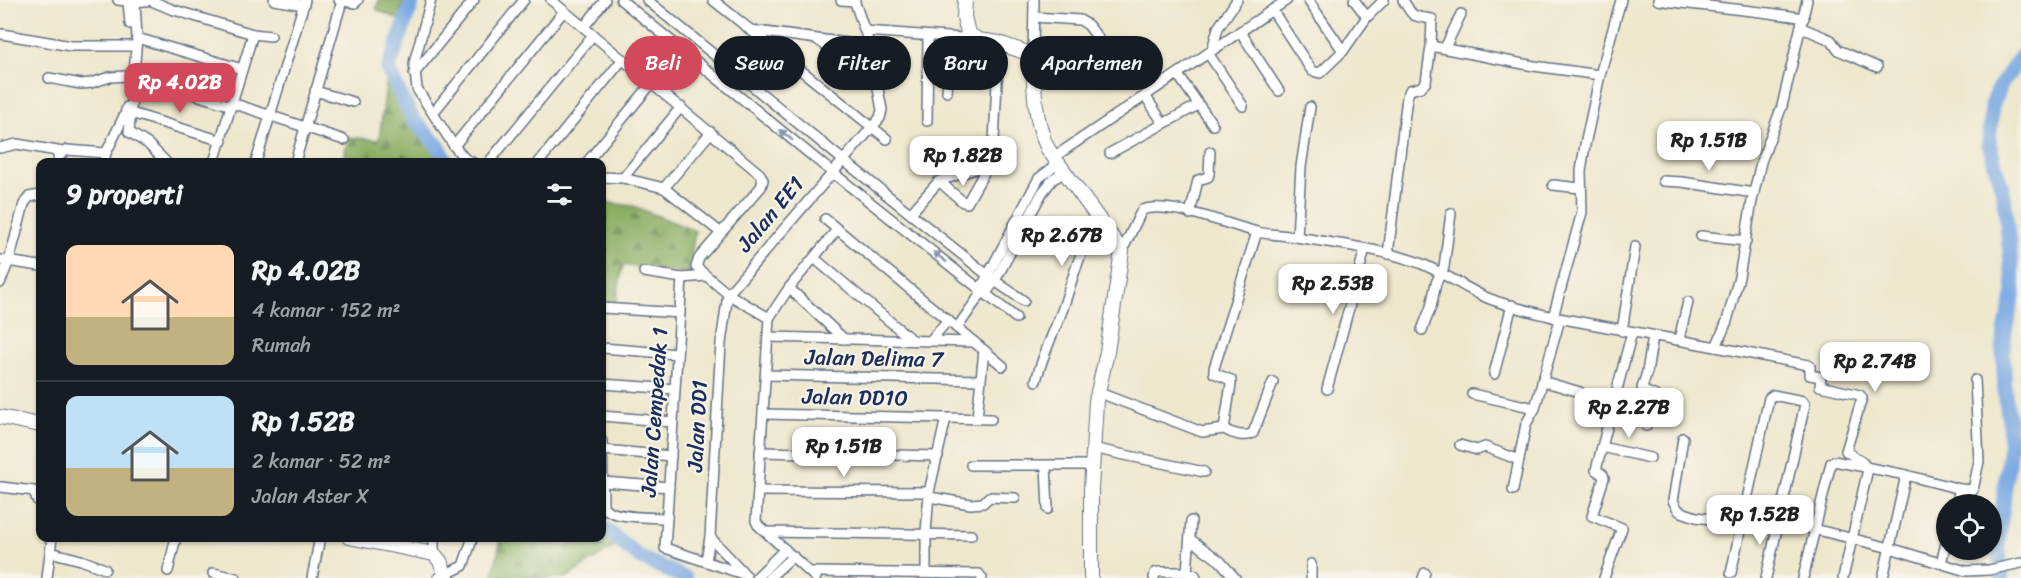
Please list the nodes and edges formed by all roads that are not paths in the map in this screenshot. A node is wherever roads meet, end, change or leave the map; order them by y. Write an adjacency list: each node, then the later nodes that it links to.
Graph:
1 (153, 0): 24 (street); 39 (street)
2 (274, 0): 27 (street)
3 (358, 0): 25 (street)
4 (431, 0): 56 (street)
5 (474, 0): 56 (street)
6 (524, 0): 77 (street)
7 (551, 0): 29 (street)
8 (605, 0): 34 (street)
9 (621, 0): 104 (street, one-way to 9)
10 (647, 0): 102 (street)
11 (713, 0): 35 (street)
12 (841, 0): 26 (street)
13 (965, 0): 44 (main road)
14 (1034, 0): 31 (street)
15 (1237, 0): 52 (street)
16 (1287, 0): 28 (street)
17 (1308, 0): 51 (street)
18 (1354, 0): 32 (street)
19 (1384, 0): 32 (street)
20 (1403, 0): 49 (street)
21 (1621, 0): 58 (street)
22 (1658, 0): 33 (street)
23 (1808, 0): 33 (street)
24 (127, 1): 48 (street)
25 (340, 1): 68 (street)
26 (854, 1): 36 (street)
27 (305, 2): 78 (street)
28 (1272, 10): 37 (street); 51 (street)
29 (564, 11): 34 (street); 89 (street)
30 (1461, 14): 50 (street)
31 (1034, 17): 45 (street); 46 (street)
32 (1367, 17): 51 (street)
33 (1803, 23): 54 (street); 112 (street)
34 (584, 27): 40 (street)
35 (748, 29): 47 (street); 82 (street)
36 (865, 31): 42 (street); 43 (street)
37 (1240, 31): 52 (street); 67 (street)
38 (3, 34): 48 (street)
39 (253, 34): 41 (street); 55 (street)
40 (593, 35): 53 (street); 99 (street)
41 (271, 36)
42 (867, 36)
43 (928, 36)
44 (972, 36)
45 (1034, 36)
46 (1096, 36)
47 (816, 38)
48 (134, 42): 55 (street); 59 (street)
49 (1431, 46): 50 (street); 128 (street)
50 (1445, 48): 58 (street)
51 (1343, 51)
52 (1210, 52): 57 (street); 73 (street)
53 (623, 59): 100 (street)
54 (1877, 66)
55 (242, 69): 71 (street)
56 (414, 74): 77 (street)
57 (1178, 75): 69 (street); 72 (street)
58 (1600, 75): 111 (street)
59 (131, 76): 60 (street); 71 (street); 76 (street); 93 (street)
60 (50, 78)
61 (646, 90): 101 (street)
62 (660, 90): 74 (street)
63 (878, 90): 82 (street)
64 (927, 90): 79 (street)
65 (997, 90): 88 (street)
66 (1035, 90): 103 (main road)
67 (1279, 91)
68 (315, 92): 70 (street); 83 (street)
69 (1146, 96): 80 (street); 103 (street)
70 (353, 102)
71 (232, 104): 78 (street); 87 (street)
72 (1198, 105): 80 (street); 81 (street)
73 (1243, 105)
74 (681, 107): 84 (street); 106 (street)
75 (1310, 107): 123 (street)
76 (131, 113): 87 (street); 94 (street)
77 (433, 113): 89 (street)
78 (270, 115): 83 (street); 96 (street)
79 (927, 121)
80 (1163, 123): 92 (street)
81 (1213, 125)
82 (872, 126): 85 (street); 102 (street, Jalan EE1)
83 (305, 128): 86 (street); 97 (street)
84 (711, 132): 110 (street); 120 (street)
85 (887, 139)
86 (344, 140)
87 (222, 141): 95 (street)
88 (994, 141)
89 (454, 146): 98 (street)
90 (0, 148): 93 (street)
91 (1210, 152): 116 (street)
92 (1110, 153)
93 (105, 157)
94 (162, 158)
95 (216, 158)
96 (257, 158)
97 (297, 158)
98 (464, 158)
99 (492, 158)
100 (542, 158)
101 (590, 158)
102 (843, 160): 104 (street, Jalan EE1); 114 (street)
103 (1059, 164): 118 (main road); 136 (street)
104 (832, 172): 139 (street, one-way to 104); 140 (street, Jalan EE1)
105 (606, 177): 106 (street)
106 (623, 178): 110 (street)
107 (939, 181): 107 (street); 114 (street)
108 (1663, 181): 112 (street)
109 (1552, 184): 111 (street)
110 (664, 188): 120 (street)
111 (1580, 189): 148 (street)
112 (1754, 192): 124 (street)
113 (36, 196): 130 (street)
114 (911, 213): 136 (street)
115 (1451, 213): 133 (street)
116 (1190, 214): 121 (street); 127 (street)
117 (825, 219): 119 (street)
118 (1102, 223): 127 (main road); 169 (street)
119 (839, 231): 129 (street); 149 (street)
120 (720, 232): 134 (street)
121 (1257, 232): 123 (street); 188 (street)
122 (1701, 236): 124 (street)
123 (1297, 237): 126 (street)
124 (1746, 241): 160 (street)
125 (1635, 247): 152 (street)
126 (1365, 249): 128 (street); 174 (street)
127 (1122, 251): 175 (main road)
128 (1388, 254): 133 (street)
129 (814, 258): 138 (street); 157 (street)
130 (4, 261): 131 (street); 137 (street)
131 (36, 265)
132 (644, 272): 135 (street)
133 (1441, 273): 143 (street); 151 (street)
134 (706, 276): 135 (street); 140 (street)
135 (682, 278): 145 (street, Jalan Cempedak 1)
136 (992, 278): 139 (street); 141 (street)
137 (0, 284)
138 (789, 288): 146 (street); 155 (street)
139 (982, 292): 147 (street); 150 (street)
140 (728, 294): 146 (street); 225 (street, Jalan DD1)
141 (1024, 301)
142 (1688, 302): 156 (street)
143 (1512, 305): 148 (street); 165 (street)
144 (606, 308): 145 (street)
145 (680, 314): 163 (street, Jalan Cempedak 1)
146 (769, 318): 154 (street)
147 (1016, 318)
148 (1556, 318): 152 (street); 170 (street)
149 (948, 320): 150 (street); 158 (street)
150 (957, 328): 159 (street)
151 (1422, 330)
152 (1627, 332): 153 (street); 192 (street)
153 (1653, 336): 156 (street); 187 (street)
154 (768, 337): 155 (street); 166 (street)
155 (844, 339): 157 (street)
156 (1679, 339): 160 (street)
157 (912, 340): 158 (street)
158 (930, 341): 159 (street)
159 (974, 342): 162 (street)
160 (1716, 347): 202 (street)
161 (606, 348): 163 (street)
162 (984, 350): 164 (street); 167 (street)
163 (677, 354): 173 (street, Jalan Cempedak 1)
164 (1004, 366)
165 (1494, 374)
166 (766, 375): 167 (street, Jalan Delima 7); 179 (street)
167 (980, 380): 183 (street)
168 (1975, 380): 208 (street)
169 (1036, 381)
170 (1542, 381): 176 (street); 178 (street)
171 (1273, 382): 188 (street)
172 (606, 384): 173 (street)
173 (675, 389): 185 (street, Jalan Cempedak 1)
174 (1327, 389)
175 (1097, 392): 188 (street); 193 (main road)
176 (1580, 392)
177 (1472, 394): 178 (street)
178 (1535, 408): 198 (street)
179 (764, 414): 182 (street, Jalan DD10); 194 (street)
180 (606, 416): 185 (street)
181 (0, 417): 186 (main road)
182 (946, 418): 183 (street, Jalan DD10); 196 (street)
183 (977, 418): 184 (street, Jalan DD10)
184 (991, 419)
185 (673, 422): 195 (street, Jalan Cempedak 1)
186 (36, 424)
187 (1646, 426)
188 (1224, 429)
189 (1683, 438): 217 (street)
190 (1460, 445): 198 (street)
191 (606, 446): 195 (street)
192 (1602, 447): 197 (street); 264 (street)
193 (1092, 448): 200 (main road); 203 (street)
194 (760, 452): 196 (street); 210 (street)
195 (671, 456): 207 (street, Jalan Cempedak 1)
196 (938, 456): 212 (street)
197 (1650, 458)
198 (1519, 460): 209 (street)
199 (971, 465): 201 (street)
200 (1091, 465): 201 (street); 259 (main road)
201 (1046, 466): 215 (street)
202 (1868, 469): 204 (street); 221 (street); 227 (street)
203 (1204, 472)
204 (1906, 475): 208 (street); 234 (street)
205 (606, 482): 207 (street)
206 (1, 487): 213 (street)
207 (669, 488): 218 (street, Jalan Cempedak 1)
208 (1960, 489): 211 (street)
209 (1513, 490)
210 (758, 491): 212 (street); 222 (street)
211 (1959, 494)
212 (929, 495): 214 (street); 223 (street)
213 (36, 497)
214 (1015, 498)
215 (1048, 509)
216 (606, 511): 218 (street)
217 (1745, 512): 219 (street); 219 (street); 248 (street)
218 (667, 518): 239 (street, Jalan Cempedak 1)
219 (1779, 520): 221 (street); 265 (street)
220 (1191, 521): 226 (street)
221 (1814, 529): 227 (street); 266 (street)
222 (766, 532): 223 (street); 236 (street)
223 (926, 534): 224 (street); 245 (street)
224 (970, 535)
225 (710, 537): 239 (street, Jalan DD1); 250 (street)
226 (1190, 539): 246 (street); 262 (street)
227 (1853, 539): 234 (street); 267 (street)
228 (52, 542): 235 (street)
229 (175, 542): 244 (street)
230 (319, 542): 255 (street)
231 (402, 542): 237 (main road)
232 (434, 542): 237 (street)
233 (471, 542): 252 (street)
234 (1890, 548): 240 (street); 268 (street)
235 (51, 552): 243 (street); 253 (street)
236 (789, 552): 249 (street); 256 (street); 257 (street)
237 (434, 554): 252 (main road)
238 (1942, 560): 240 (street)
239 (706, 561): 250 (street)
240 (1941, 563): 251 (street)
241 (2021, 563): 251 (street)
242 (1311, 564): 263 (street)
243 (105, 569)
244 (168, 571)
245 (926, 572): 249 (street); 258 (street)
246 (1187, 572): 260 (street); 261 (street)
247 (213, 573): 254 (street)
248 (1731, 573)
249 (814, 575)
250 (748, 576)
251 (1965, 576)
252 (443, 577)
253 (47, 578)
254 (236, 578)
255 (312, 578)
256 (756, 578)
257 (769, 578)
258 (982, 578)
259 (1091, 578)
260 (1154, 578)
261 (1196, 578)
262 (1236, 578)
263 (1311, 578)
264 (1604, 578)
265 (1766, 578)
266 (1803, 578)
267 (1843, 578)
268 (1883, 578)

